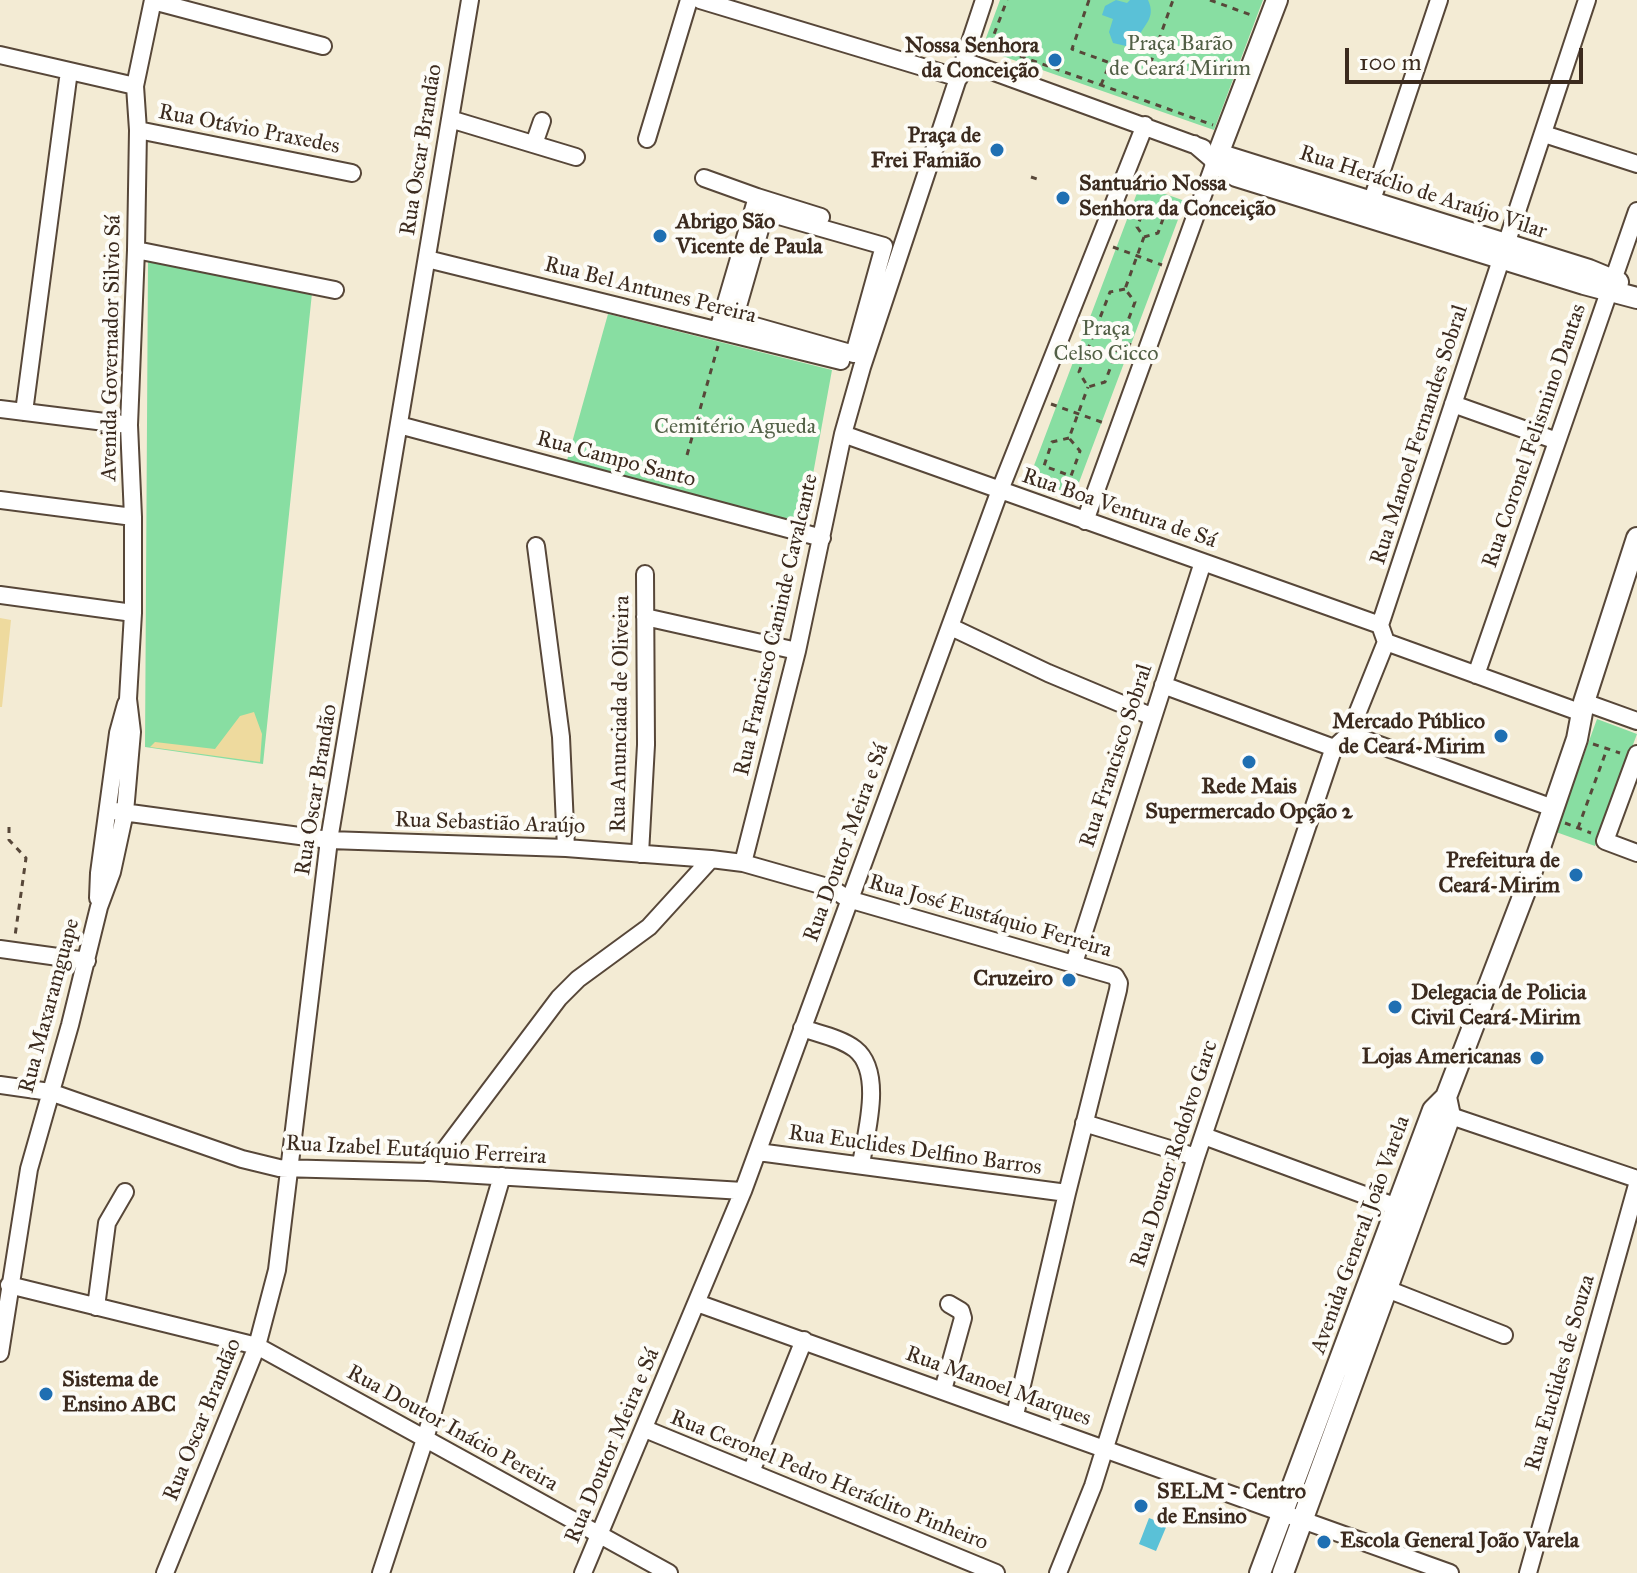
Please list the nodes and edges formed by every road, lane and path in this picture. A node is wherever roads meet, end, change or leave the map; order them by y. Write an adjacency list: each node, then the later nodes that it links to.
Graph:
1 (153, 0): 14 (street); 20 (street, Avenida Governador Silvio Sá)
2 (470, 0): 21 (street, Rua Oscar Brandão)
3 (689, 0): 27 (street)
4 (700, 0): 17 (street, Rua Heráclio de Araújo Vilar)
5 (984, 0): 17 (street, Rua Francisco Caninde Cavalcante)
6 (1007, 0): 19 (path)
7 (1089, 0): 16 (path)
8 (1173, 0): 16 (path)
9 (1210, 0): 13 (path)
10 (1277, 0): 30 (main road)
11 (1439, 0): 37 (street)
12 (1587, 0): 26 (street, Rua Manoel Fernandes Sobral)
13 (1251, 15)
14 (323, 46)
15 (0, 55): 18 (street)
16 (1110, 63): 19 (path)
17 (961, 70): 24 (street, Rua Heráclio de Araújo Vilar); 40 (street, Rua Francisco Caninde Cavalcante)
18 (69, 71): 20 (street); 62 (street)
19 (1101, 85): 23 (path)
20 (135, 86): 25 (street, Avenida Governador Silvio Sá)
21 (450, 119): 28 (street); 45 (street, Rua Oscar Brandão)
22 (542, 121): 28 (street)
23 (1210, 124)
24 (1145, 125): 30 (street, Rua Heráclio de Araújo Vilar); 41 (street, Rua Doutor Meira e Sá)
25 (138, 130): 32 (street, Rua Otávio Praxedes); 42 (street, Avenida Governador Silvio Sá)
26 (1544, 134): 31 (street); 43 (street, Rua Manoel Fernandes Sobral)
27 (647, 139)
28 (534, 144): 29 (street)
29 (576, 157)
30 (1217, 158): 37 (main road, Rua Heráclio de Araújo Vilar); 46 (street)
31 (1637, 164)
32 (352, 173)
33 (1031, 177): 35 (path)
34 (704, 178): 36 (street)
35 (1037, 179)
36 (761, 204): 36 (street); 40 (street); 53 (street)
37 (1369, 209): 43 (main road, Rua Heráclio de Araújo Vilar)
38 (1637, 211): 47 (street, Rua Coronel Felismino Dantas)
39 (1144, 237): 39 (path); 44 (path)
40 (903, 242): 57 (street, Rua Francisco Caninde Cavalcante)
41 (1098, 242): 44 (path); 52 (street, Rua Doutor Meira e Sá)
42 (136, 250): 50 (street); 64 (street, Avenida Governador Silvio Sá)
43 (1503, 252): 47 (main road, Rua Heráclio de Araújo Vilar); 60 (street, Rua Manoel Fernandes Sobral)
44 (1137, 256): 46 (path); 49 (path)
45 (427, 259): 53 (street, Rua Bel Antunes Pereira); 65 (street, Rua Oscar Brandão)
46 (1176, 270): 56 (street)
47 (1610, 285): 48 (main road); 51 (main road); 69 (street, Rua Coronel Felismino Dantas)
48 (1637, 288)
49 (1125, 289): 54 (path); 55 (path)
50 (335, 290)
51 (1637, 298)
52 (1067, 321): 54 (path); 59 (street, Rua Doutor Meira e Sá)
53 (718, 330): 57 (street, Rua Bel Antunes Pereira); 70 (path)
54 (1094, 332): 55 (path); 58 (path)
55 (1120, 341): 56 (path); 58 (path)
56 (1146, 351): 66 (street)
57 (862, 367): 67 (street, Rua Francisco Caninde Cavalcante)
58 (1088, 387): 63 (path)
59 (1036, 399): 63 (path); 71 (street, Rua Doutor Meira e Sá)
60 (1453, 404): 69 (street); 83 (street, Rua Manoel Fernandes Sobral)
61 (0, 409): 62 (street)
62 (24, 412): 64 (street)
63 (1078, 413): 66 (path); 68 (path)
64 (129, 425): 73 (street, Avenida Governador Silvio Sá)
65 (399, 425): 75 (street, Rua Campo Santo); 102 (street, Rua Oscar Brandão)
66 (1119, 428): 74 (street)
67 (843, 434): 71 (street, Rua Boa Ventura de Sá); 75 (street, Rua Francisco Caninde Cavalcante)
68 (1069, 438): 68 (path)
69 (1557, 441): 87 (street, Rua Coronel Felismino Dantas)
70 (687, 455)
71 (1000, 490): 74 (street, Rua Boa Ventura de Sá); 84 (street, Rua Doutor Meira e Sá)
72 (0, 500): 73 (street)
73 (133, 517): 81 (street, Avenida Governador Silvio Sá)
74 (1085, 521): 78 (street, Rua Boa Ventura de Sá)
75 (822, 538): 86 (street, Rua Francisco Caninde Cavalcante)
76 (1637, 538): 89 (main road, Avenida General João Varela)
77 (536, 546): 103 (street)
78 (1203, 562): 83 (street, Rua Boa Ventura de Sá); 88 (street, Rua Francisco Sobral)
79 (645, 574): 82 (street, Rua Anunciada de Oliveira)
80 (0, 595): 81 (street)
81 (133, 613): 97 (street, Avenida Governador Silvio Sá)
82 (645, 617): 86 (street); 105 (street, Rua Anunciada de Oliveira)
83 (1380, 625): 85 (street)
84 (951, 627): 90 (street); 108 (street, Rua Doutor Meira e Sá)
85 (1386, 642): 87 (street); 92 (street)
86 (797, 651): 107 (street, Rua Francisco Caninde Cavalcante)
87 (1476, 675): 89 (street)
88 (1163, 685): 90 (street, Rua Francisco Sobral); 94 (street)
89 (1583, 707): 91 (street); 98 (main road, Avenida General João Varela)
90 (1153, 717): 111 (street, Rua Francisco Sobral)
91 (1637, 721)
92 (1349, 734): 94 (street); 98 (street)
93 (1591, 743): 95 (path)
94 (1334, 748): 117 (street, Rua Doutor Rodolvo Garc)
95 (1607, 749): 96 (path); 100 (path)
96 (1636, 756): 101 (street)
97 (116, 811): 102 (street, Rua Sebastião Araújo); 110 (street, Rua Maxaramguape)
98 (1558, 815): 100 (path); 115 (main road, Avenida General João Varela)
99 (9, 827): 109 (path)
100 (1578, 828): 101 (path)
101 (1606, 838): 104 (street)
102 (329, 840): 103 (street, Rua Sebastião Araújo); 121 (street, Rua Oscar Brandão)
103 (566, 848): 105 (street, Rua Sebastião Araújo)
104 (1637, 853)
105 (640, 854): 106 (street, Rua Sebastião Araújo)
106 (711, 859): 107 (street, Rua Sebastião Araújo); 122 (street)
107 (743, 863): 108 (street, Rua Sebastião Araújo)
108 (848, 899): 111 (street, Rua José Eustáquio Ferreira); 112 (street, Rua Doutor Meira e Sá)
109 (6, 950): 110 (street)
110 (87, 961): 114 (street, Rua Maxaramguape)
111 (1074, 963): 116 (street, Rua José Eustáquio Ferreira)
112 (802, 1028): 118 (street, Rua Doutor Meira e Sá); 120 (street)
113 (0, 1085): 114 (street, Rua Izabel Eutáquio Ferreira)
114 (50, 1092): 121 (street, Rua Izabel Eutáquio Ferreira); 130 (street, Rua Maxaramguape)
115 (1443, 1108): 124 (street); 129 (main road, Avenida General João Varela); 131 (main road)
116 (1084, 1123): 119 (street); 128 (street)
117 (1204, 1136): 119 (street, Rua Doutor Rodolvo Garc); 129 (street)
118 (758, 1152): 120 (street, Rua Euclides Delfino Barros); 126 (street, Rua Doutor Meira e Sá)
119 (1196, 1157): 143 (street, Rua Doutor Rodolvo Garc)
120 (861, 1164): 128 (street, Rua Euclides Delfino Barros)
121 (291, 1169): 122 (street, Rua Izabel Eutáquio Ferreira); 137 (street, Rua Oscar Brandão)
122 (428, 1172): 123 (street, Rua Izabel Eutáquio Ferreira)
123 (502, 1176): 126 (street, Rua Izabel Eutáquio Ferreira); 142 (street)
124 (1637, 1179)
125 (1637, 1185): 156 (street, Rua Euclides de Souza)
126 (743, 1191): 132 (street, Rua Doutor Meira e Sá)
127 (125, 1192): 134 (street)
128 (1067, 1193): 140 (street)
129 (1397, 1207): 145 (main road, Avenida General João Varela)
130 (9, 1285): 134 (street, Rua Doutor Inácio Pereira); 138 (street, Rua Maxaramguape)
131 (1387, 1289): 135 (street); 145 (main road)
132 (697, 1303): 136 (street, Rua Manoel Marques); 141 (street, Rua Doutor Meira e Sá)
133 (949, 1304): 139 (street)
134 (96, 1307): 137 (street, Rua Doutor Inácio Pereira)
135 (1504, 1335)
136 (804, 1340): 139 (street, Rua Manoel Marques); 144 (street)
137 (257, 1346): 142 (street, Rua Doutor Inácio Pereira); 147 (street, Rua Oscar Brandão)
138 (0, 1353)
139 (943, 1390): 140 (street, Rua Manoel Marques)
140 (1015, 1415): 143 (street, Rua Manoel Marques)
141 (645, 1429): 144 (street, Rua Ceronel Pedro Heráclito Pinheiro); 146 (street, Rua Doutor Meira e Sá)
142 (425, 1439): 146 (street, Rua Doutor Inácio Pereira); 148 (street)
143 (1104, 1449): 145 (street, Rua Manoel Marques); 152 (street, Rua Doutor Rodolvo Garc)
144 (751, 1472): 151 (street, Rua Ceronel Pedro Heráclito Pinheiro)
145 (1293, 1517): 153 (main road); 154 (main road); 155 (street, Rua Manoel Marques)
146 (598, 1535): 149 (street, Rua Doutor Meira e Sá); 150 (street, Rua Doutor Inácio Pereira)
147 (165, 1573)
148 (381, 1573)
149 (583, 1573)
150 (669, 1573)
151 (996, 1573)
152 (1058, 1573)
153 (1260, 1573)
154 (1283, 1573)
155 (1450, 1573)
156 (1528, 1573)

